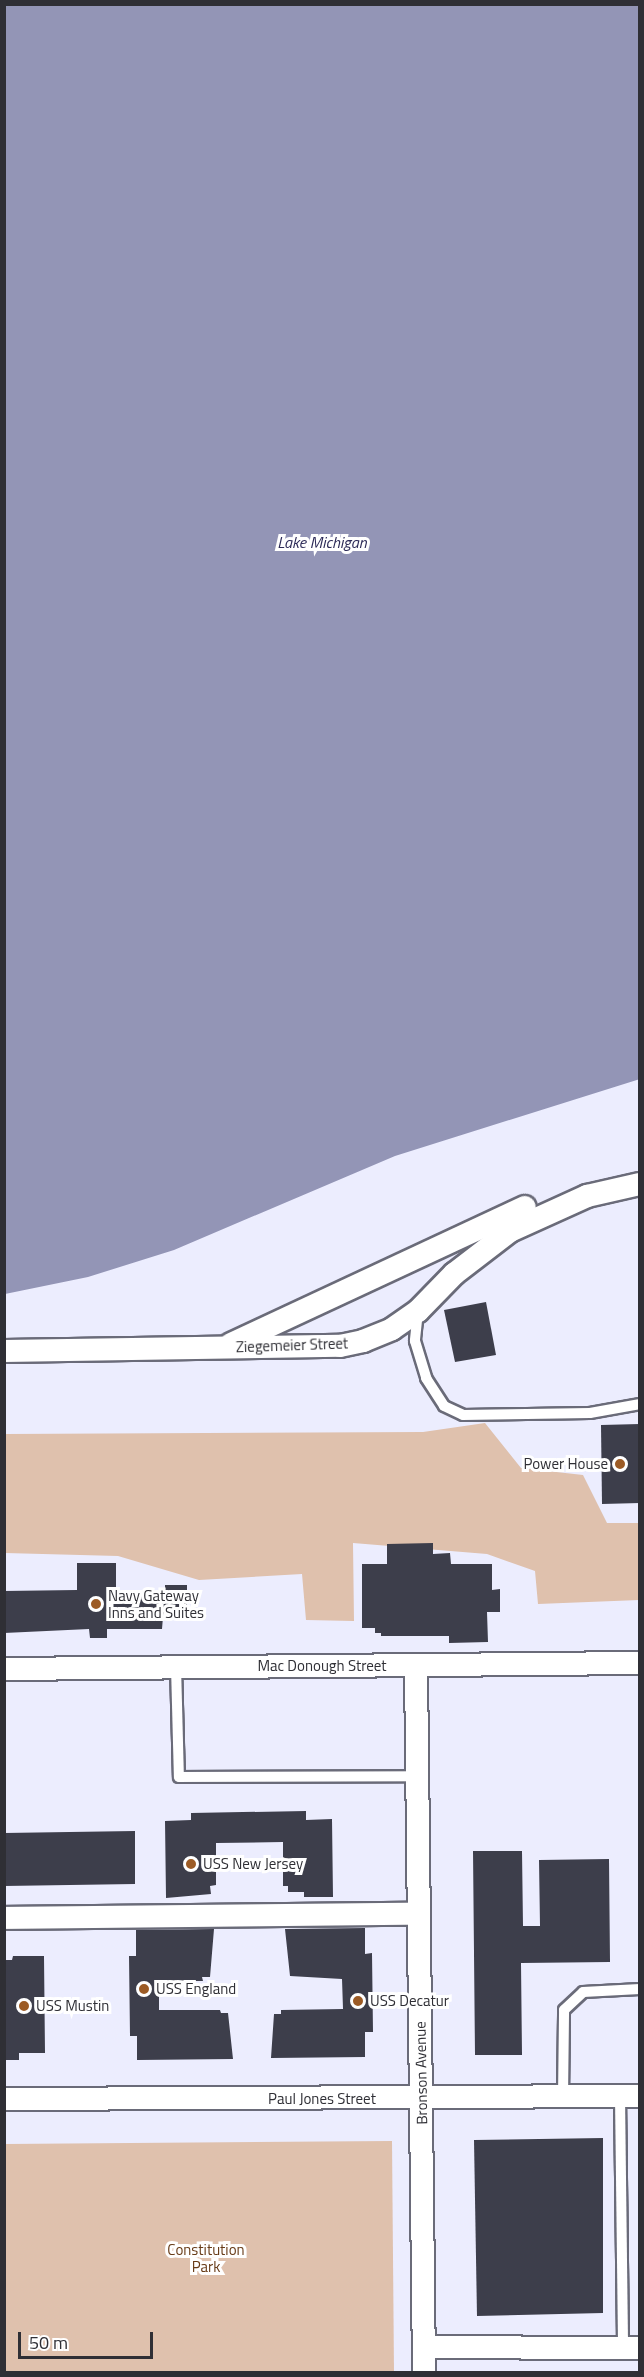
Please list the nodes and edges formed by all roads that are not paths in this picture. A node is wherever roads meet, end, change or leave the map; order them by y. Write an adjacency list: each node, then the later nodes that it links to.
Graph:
1 (630, 1186): 2 (street, Ziegemeier Street); 3 (street)
2 (418, 1311): 3 (street, Ziegemeier Street); 5 (lane)
3 (225, 1348): 4 (street, Ziegemeier Street)
4 (4, 1351)
5 (639, 1404)
6 (639, 1663): 8 (street, Mac Donough Street)
7 (176, 1666): 8 (street, Mac Donough Street); 9 (street, Mac Donough Street); 10 (lane)
8 (416, 1666): 10 (street, Bronson Avenue)
9 (4, 1669)
10 (417, 1776): 11 (street, Bronson Avenue)
11 (419, 1914): 12 (street); 17 (street, Bronson Avenue)
12 (4, 1918)
13 (639, 1989): 15 (lane)
14 (629, 2096): 15 (street, Paul Jones Street); 19 (lane)
15 (563, 2098): 17 (street, Paul Jones Street)
16 (4, 2099): 17 (street, Paul Jones Street)
17 (421, 2100): 18 (street, Bronson Avenue)
18 (424, 2348): 19 (street); 20 (street, Bronson Avenue)
19 (631, 2348)
20 (424, 2373)

